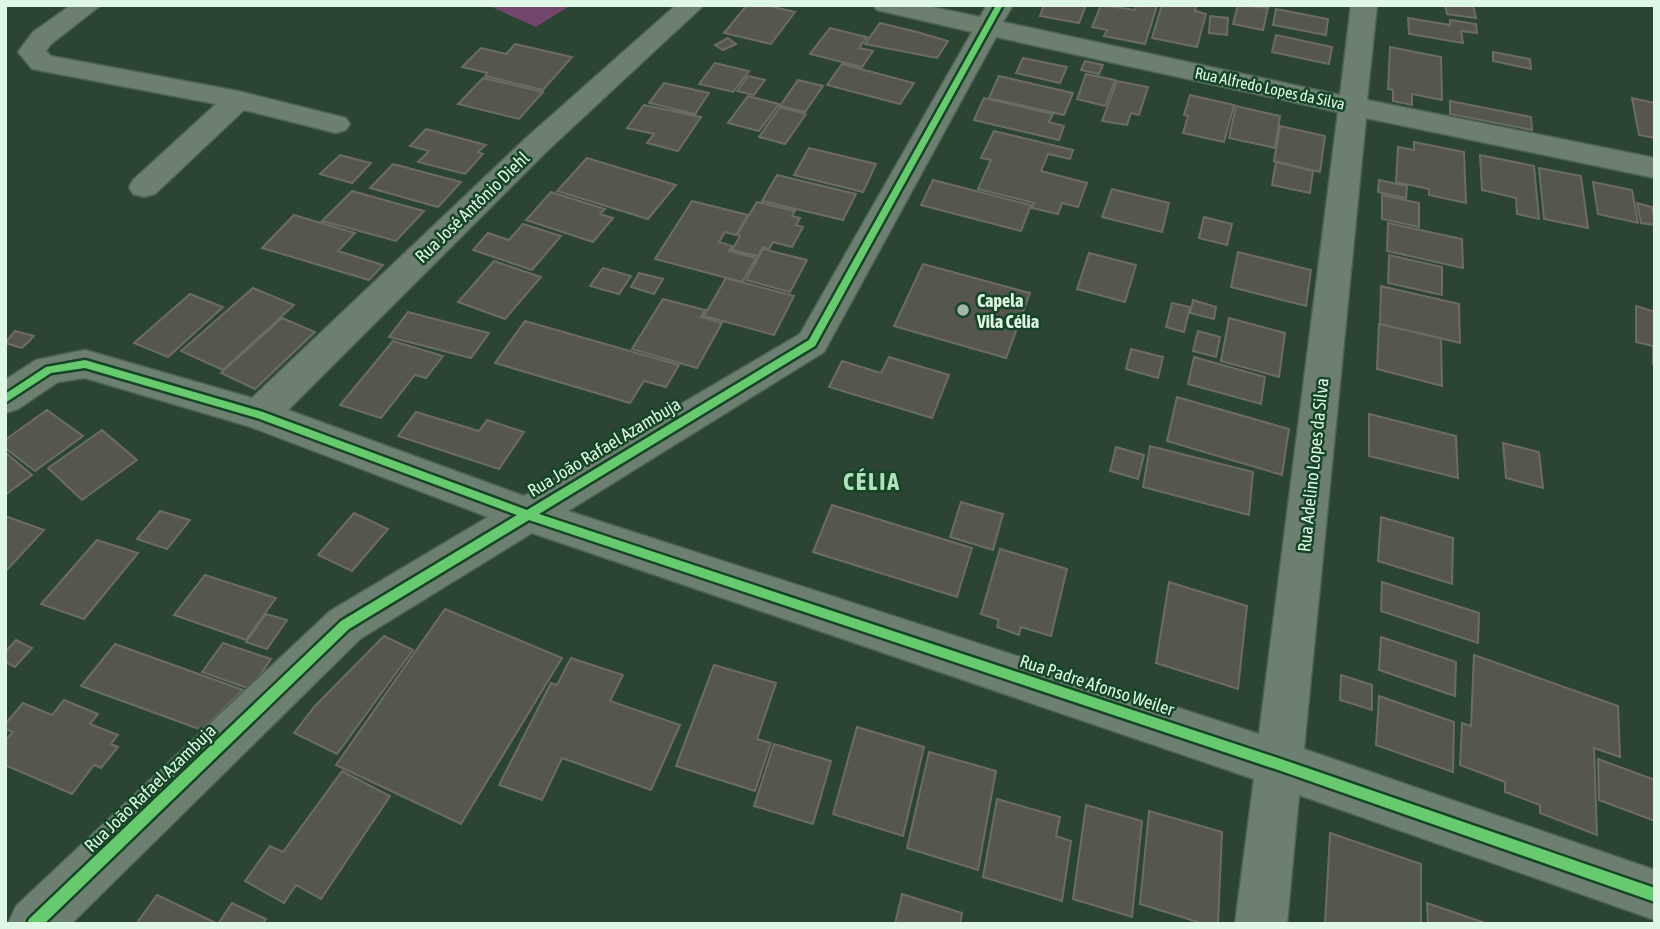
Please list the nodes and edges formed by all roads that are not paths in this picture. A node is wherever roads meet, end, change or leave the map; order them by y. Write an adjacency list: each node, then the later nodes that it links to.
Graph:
1 (88, 5): 6 (street)
2 (691, 5): 12 (street, Rua José Antônio Diehl)
3 (886, 5): 5 (street, Rua Alfredo Lopes da Silva)
4 (1364, 5): 7 (street, Rua Adelino Lopes da Silva)
5 (993, 16): 7 (street, Rua Alfredo Lopes da Silva); 13 (street, Rua João Rafael Azambuja)
6 (238, 100): 8 (street); 10 (street)
7 (1352, 106): 9 (street, Rua Alfredo Lopes da Silva); 14 (street, Rua Adelino Lopes da Silva)
8 (336, 124)
9 (1655, 168)
10 (144, 187)
11 (5, 399): 12 (street, Rua Padre Afonso Weiler)
12 (259, 415): 13 (street, Rua Padre Afonso Weiler)
13 (526, 514): 14 (street, Rua Padre Afonso Weiler); 16 (street, Rua João Rafael Azambuja)
14 (1281, 765): 15 (street, Rua Padre Afonso Weiler); 17 (street, Rua Adelino Lopes da Silva)
15 (1655, 895)
16 (34, 924)
17 (1261, 924)

